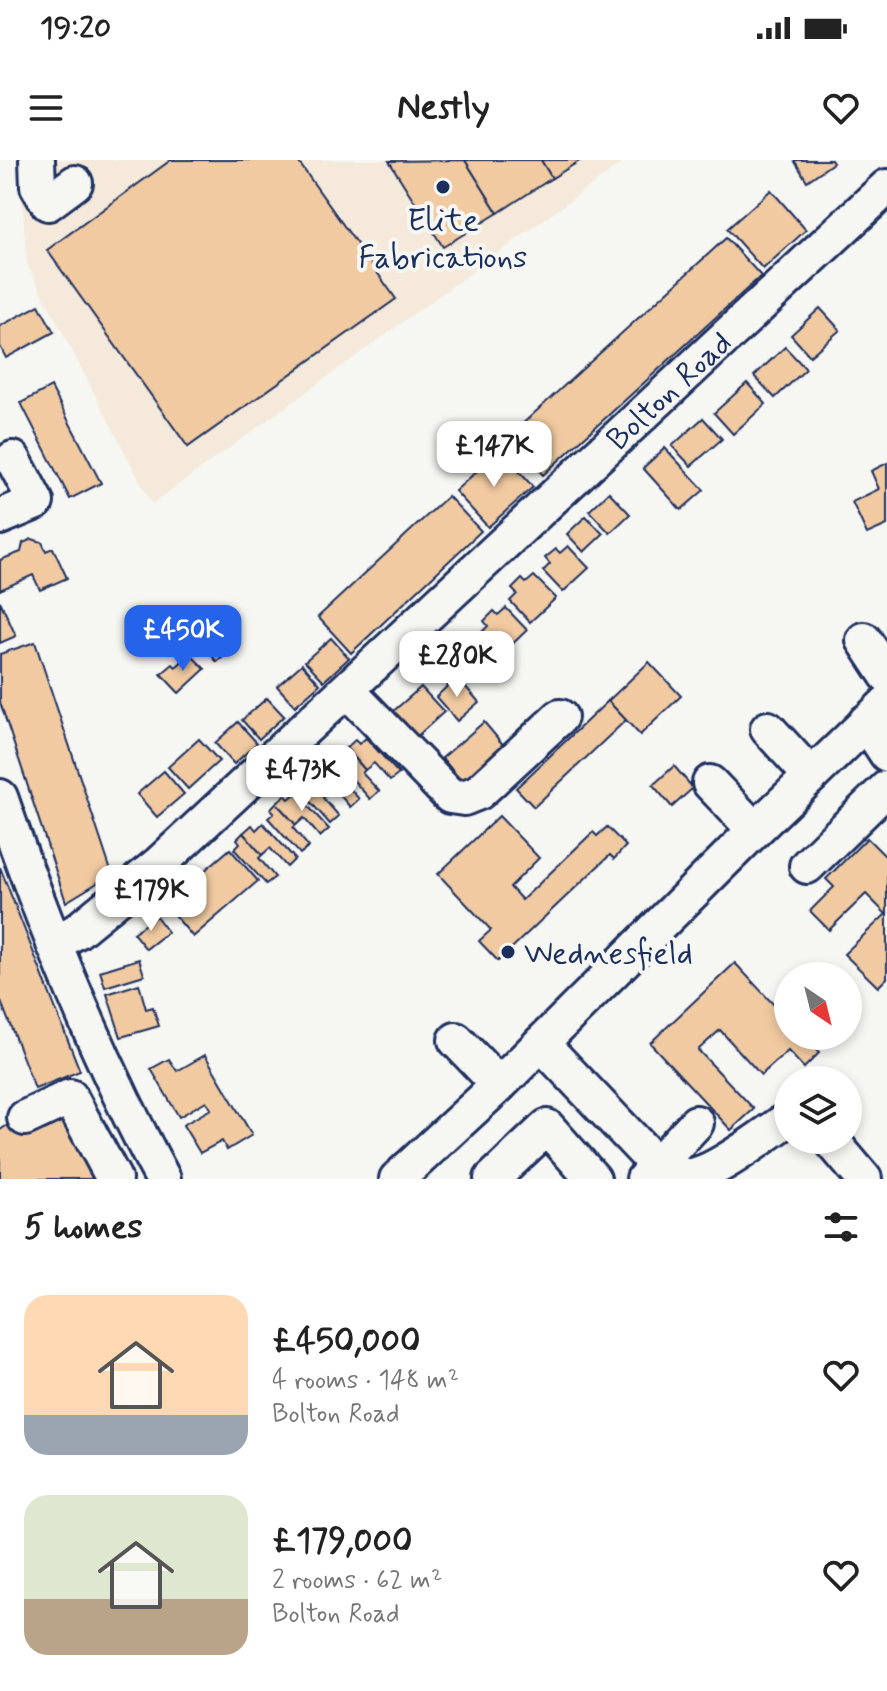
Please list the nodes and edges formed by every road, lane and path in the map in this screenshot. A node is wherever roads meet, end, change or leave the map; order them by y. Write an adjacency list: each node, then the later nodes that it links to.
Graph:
1 (37, 160): 2 (street)
2 (75, 183)
3 (887, 187): 8 (street, Bolton Road)
4 (13, 459): 5 (street)
5 (0, 517)
6 (864, 640): 7 (street)
7 (887, 675)
8 (347, 690): 10 (street); 19 (street, Bolton Road)
9 (877, 712): 12 (street); 13 (street)
10 (560, 717)
11 (768, 729): 13 (street)
12 (887, 754)
13 (811, 776): 17 (street)
14 (710, 783): 17 (street)
15 (887, 788): 18 (street)
16 (0, 797): 19 (street)
17 (755, 830): 21 (street)
18 (807, 866)
19 (54, 944): 29 (street)
20 (456, 1040): 22 (street)
21 (541, 1043): 22 (street); 27 (street)
22 (499, 1085): 30 (street)
23 (25, 1118): 28 (street)
24 (696, 1123): 27 (street)
25 (774, 1128): 27 (street)
26 (843, 1154): 33 (street)
27 (671, 1175)
28 (114, 1179)
29 (163, 1179)
30 (397, 1179)
31 (492, 1179): 32 (street)
32 (593, 1179)
33 (864, 1179)

